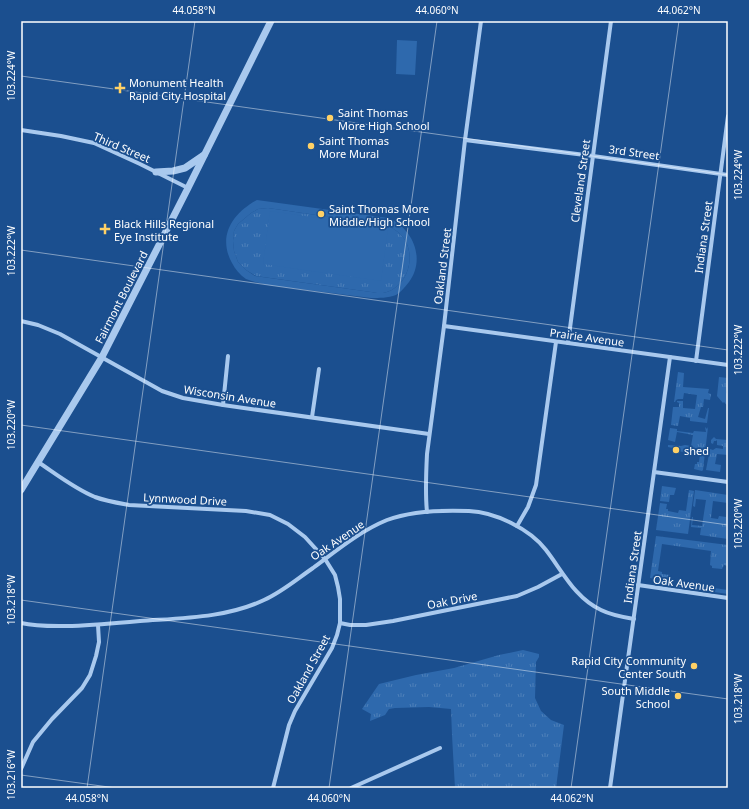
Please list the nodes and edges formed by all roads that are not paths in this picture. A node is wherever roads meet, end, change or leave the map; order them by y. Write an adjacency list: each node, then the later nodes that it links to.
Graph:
1 (271, 21): 7 (street, Fairmont Boulevard)
2 (481, 21): 6 (street, Oakland Street)
3 (611, 21): 8 (street, Cleveland Street)
4 (728, 116): 10 (street, Indiana Street)
5 (21, 130): 9 (street, Third Street)
6 (465, 140): 8 (street, 3rd Street); 14 (street, Oakland Street)
7 (206, 153): 9 (street); 12 (street, Fairmont Boulevard)
8 (593, 156): 10 (street, 3rd Street); 16 (street, Cleveland Street)
9 (156, 172): 12 (street, Third Street)
10 (720, 174): 11 (street, 3rd Street); 20 (street, Indiana Street)
11 (728, 175)
12 (188, 188): 18 (street, Fairmont Boulevard)
13 (21, 321): 18 (street, Wisconsin Avenue)
14 (444, 326): 15 (street, Prairie Avenue); 25 (street, Oakland Street)
15 (556, 342): 16 (street, Prairie Avenue); 31 (street)
16 (568, 343): 19 (street, Prairie Avenue)
17 (228, 356): 23 (street)
18 (102, 357): 23 (street, Wisconsin Avenue); 26 (street, Fairmont Boulevard)
19 (670, 357): 20 (street, Prairie Avenue); 27 (street, Indiana Street)
20 (696, 361): 21 (street, Prairie Avenue)
21 (728, 365)
22 (319, 368): 24 (street)
23 (223, 405): 24 (street, Wisconsin Avenue)
24 (312, 417): 25 (street, Wisconsin Avenue)
25 (429, 434): 30 (street, Oakland Street)
26 (38, 462): 29 (street, Fairmont Boulevard); 32 (street, Lynnwood Drive)
27 (654, 472): 28 (street); 34 (street, Indiana Street)
28 (728, 482)
29 (21, 490)
30 (427, 512): 31 (street, Oak Avenue); 32 (street, Oak Avenue)
31 (517, 526): 33 (street, Oak Avenue)
32 (325, 559): 38 (street, Oakland Street); 39 (street, Oak Avenue)
33 (562, 574): 36 (street, Oak Avenue); 38 (street, Oak Drive)
34 (638, 585): 35 (street, Oak Avenue); 36 (street, Indiana Street)
35 (728, 598)
36 (634, 619): 44 (street, Indiana Street)
37 (21, 623): 39 (street, Oak Avenue)
38 (340, 623): 42 (street, Oakland Street)
39 (98, 625): 41 (street)
40 (440, 748): 43 (street)
41 (21, 769)
42 (273, 788)
43 (351, 788)
44 (610, 788)

